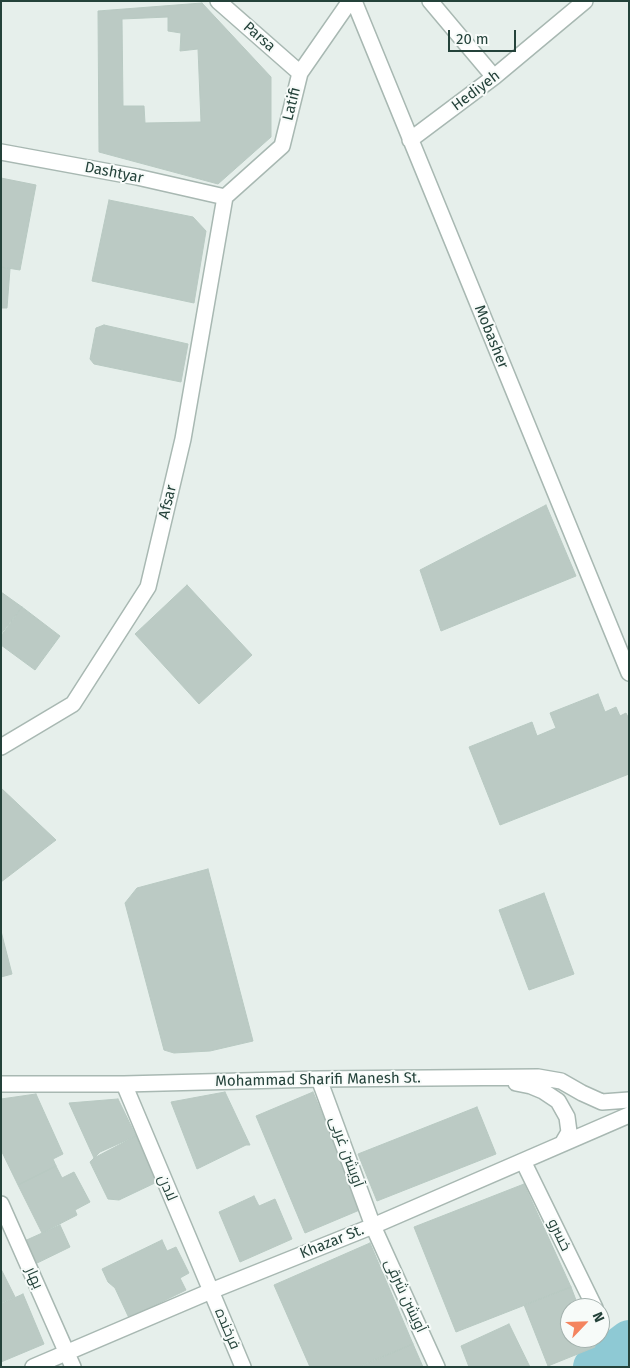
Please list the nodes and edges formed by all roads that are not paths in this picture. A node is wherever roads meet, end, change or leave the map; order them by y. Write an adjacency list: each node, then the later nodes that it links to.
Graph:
1 (218, 1): 6 (street, Parsa)
2 (350, 1): 6 (street, Latifi)
3 (354, 1): 8 (street, Mobasher)
4 (430, 1): 7 (street)
5 (585, 1): 7 (street, Hediyeh)
6 (300, 73): 10 (street, Latifi)
7 (494, 77): 8 (street, Hediyeh)
8 (410, 140): 11 (street, Mobasher)
9 (1, 152): 10 (street, Dashtyar)
10 (225, 197): 12 (street, Afsar)
11 (629, 673)
12 (4, 742)
13 (486, 1076): 14 (street, Mohammad Sharifi Manesh St.); 17 (street, Mohammad Sharifi Manesh St.); 19 (street)
14 (318, 1079): 16 (street, Mohammad Sharifi Manesh St.); 22 (street, آویشن غربی)
15 (1, 1084): 16 (street, Mohammad Sharifi Manesh St.)
16 (124, 1084): 23 (street, لادن)
17 (629, 1100)
18 (629, 1115): 19 (street, Khazar St.)
19 (562, 1144): 20 (street, Khazar St.)
20 (523, 1161): 22 (street, Khazar St.); 24 (street, خسرو)
21 (1, 1204): 25 (street, بهار)
22 (373, 1226): 23 (street, Khazar St.); 29 (street, آویشن شرقی)
23 (211, 1291): 25 (street, Khazar St.); 28 (street, فرخنده)
24 (590, 1298)
25 (67, 1353): 26 (street, Khazar St.); 27 (street, بهار)
26 (33, 1367)
27 (73, 1367)
28 (243, 1367)
29 (437, 1367)

